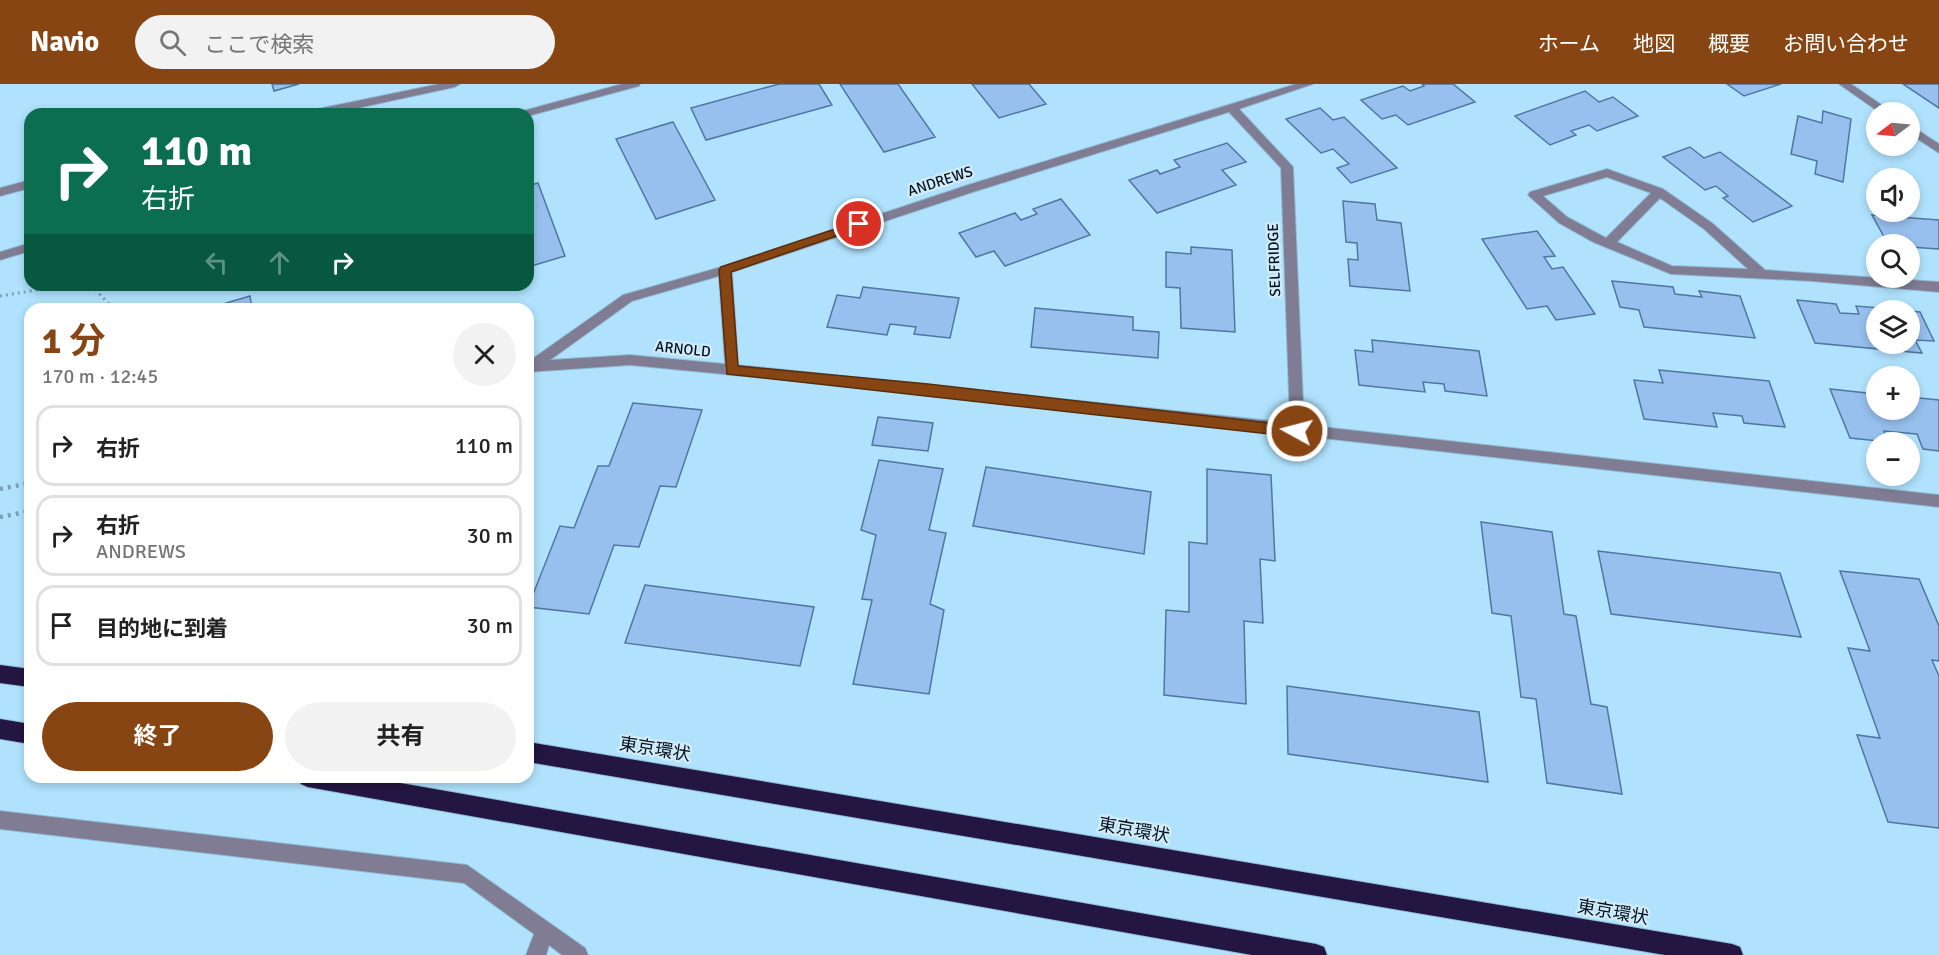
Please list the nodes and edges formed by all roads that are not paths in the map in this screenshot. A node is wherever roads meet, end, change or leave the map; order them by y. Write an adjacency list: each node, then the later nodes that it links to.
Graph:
1 (455, 84): 6 (lane)
2 (634, 84): 8 (lane)
3 (1308, 84): 7 (lane, ANDREWS)
4 (1844, 84): 5 (lane)
5 (1871, 102)
6 (341, 108)
7 (1232, 109): 17 (lane, ANDREWS); 23 (lane, SELFRIDGE)
8 (534, 111)
9 (1920, 136): 10 (lane)
10 (1939, 149)
11 (24, 186): 12 (lane)
12 (0, 192)
13 (1659, 192): 14 (lane); 14 (lane); 18 (lane)
14 (1608, 244): 18 (lane)
15 (24, 249): 16 (lane)
16 (0, 256)
17 (725, 270): 20 (lane, ANDREWS); 22 (lane)
18 (1763, 275): 19 (lane)
19 (1939, 287)
20 (534, 364)
21 (534, 367): 22 (lane, ARNOLD)
22 (732, 370): 23 (lane, ARNOLD)
23 (1297, 431): 24 (lane, ARNOLD)
24 (1939, 501)
25 (0, 674): 26 (highway)
26 (24, 677)
27 (0, 729): 28 (highway)
28 (24, 733)
29 (534, 753): 36 (highway, 東京環状)
30 (342, 783): 35 (highway)
31 (0, 820): 32 (lane)
32 (544, 931): 33 (lane); 34 (lane)
33 (536, 955)
34 (578, 955)
35 (1316, 955)
36 (1732, 955)

